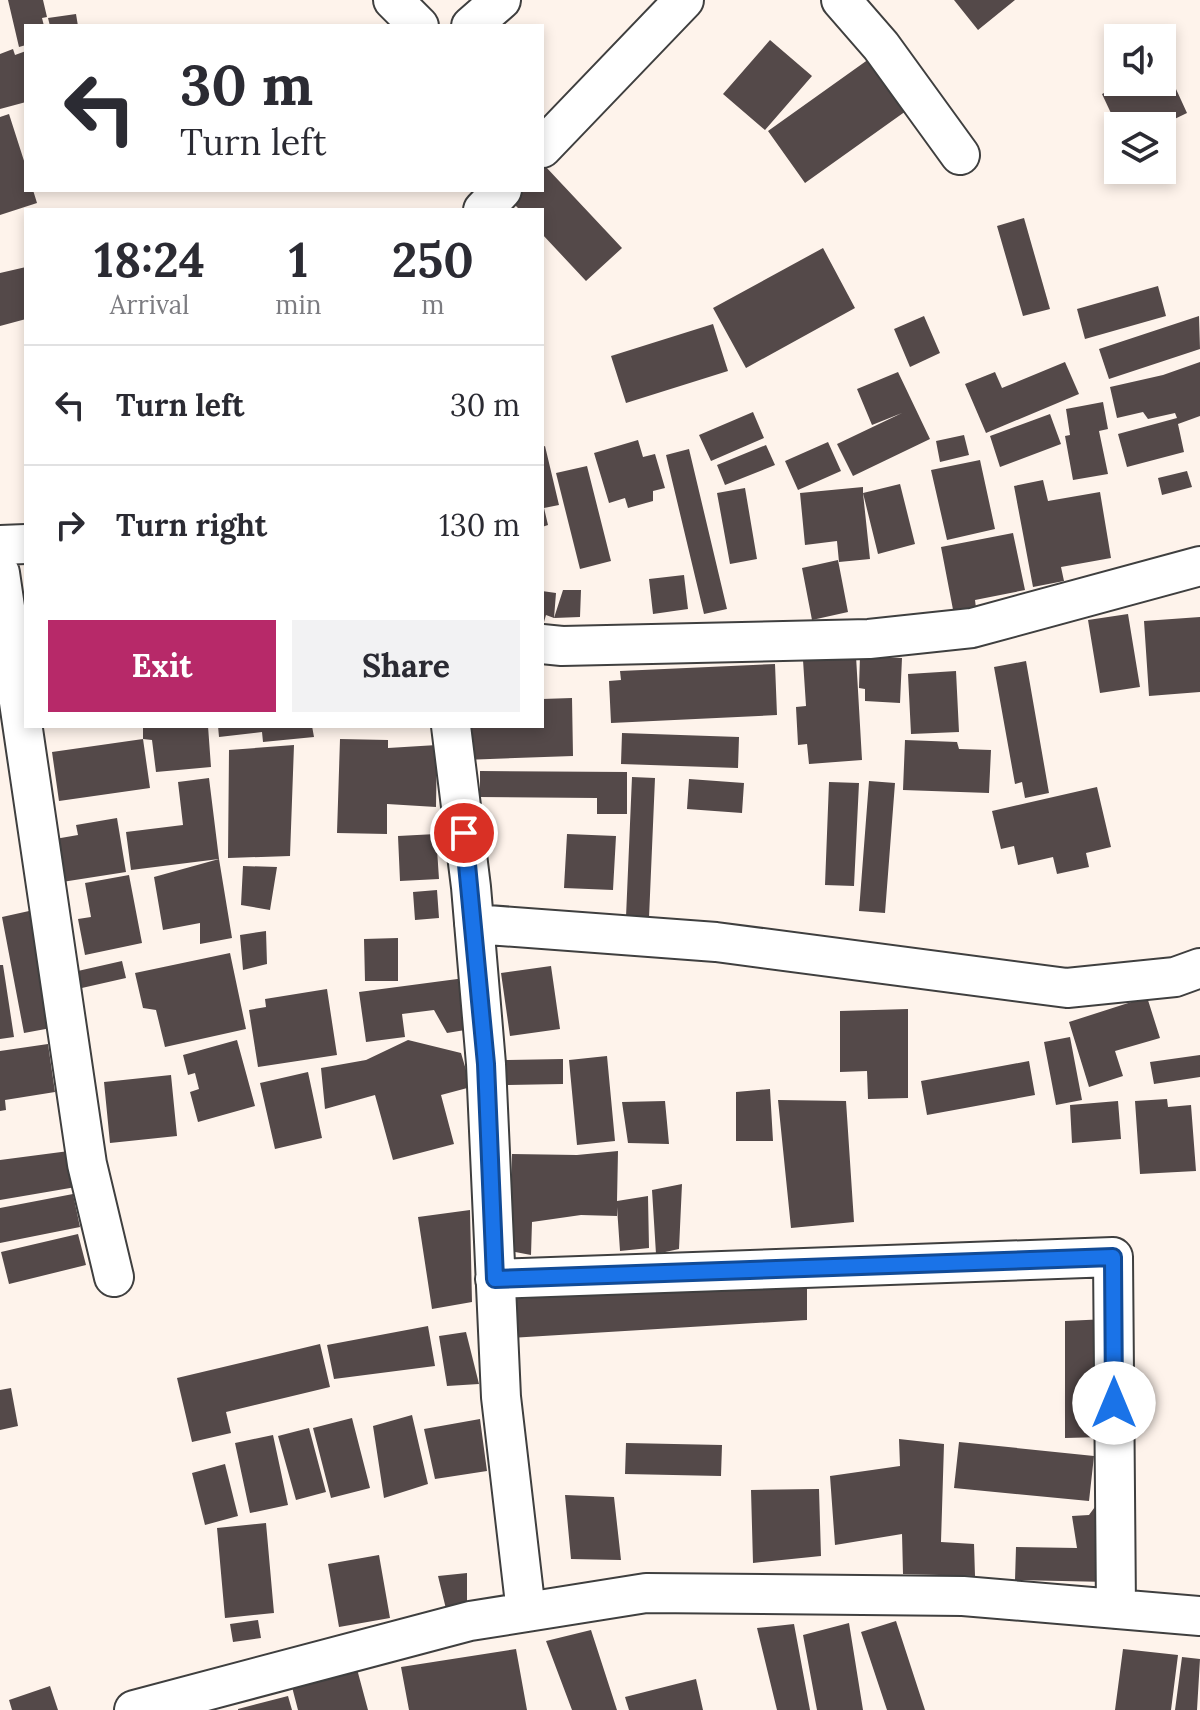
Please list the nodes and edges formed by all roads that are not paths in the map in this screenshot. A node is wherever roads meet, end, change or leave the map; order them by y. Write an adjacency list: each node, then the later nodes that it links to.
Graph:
1 (393, 0): 5 (street)
2 (501, 0): 6 (street)
3 (684, 0): 7 (street)
4 (841, 0): 8 (street)
5 (417, 24)
6 (473, 24)
7 (544, 146)
8 (960, 155)
9 (500, 192): 10 (street)
10 (485, 208)
11 (24, 544): 12 (street)
12 (0, 545)
13 (1200, 566): 15 (street)
14 (0, 573): 19 (street)
15 (544, 644)
16 (451, 728): 17 (street)
17 (474, 924): 18 (street); 20 (street)
18 (1200, 968)
19 (114, 1277)
20 (495, 1279): 21 (street); 22 (street)
21 (1116, 1609): 22 (street); 23 (street)
22 (526, 1612): 24 (street)
23 (1200, 1616)
24 (134, 1710)

